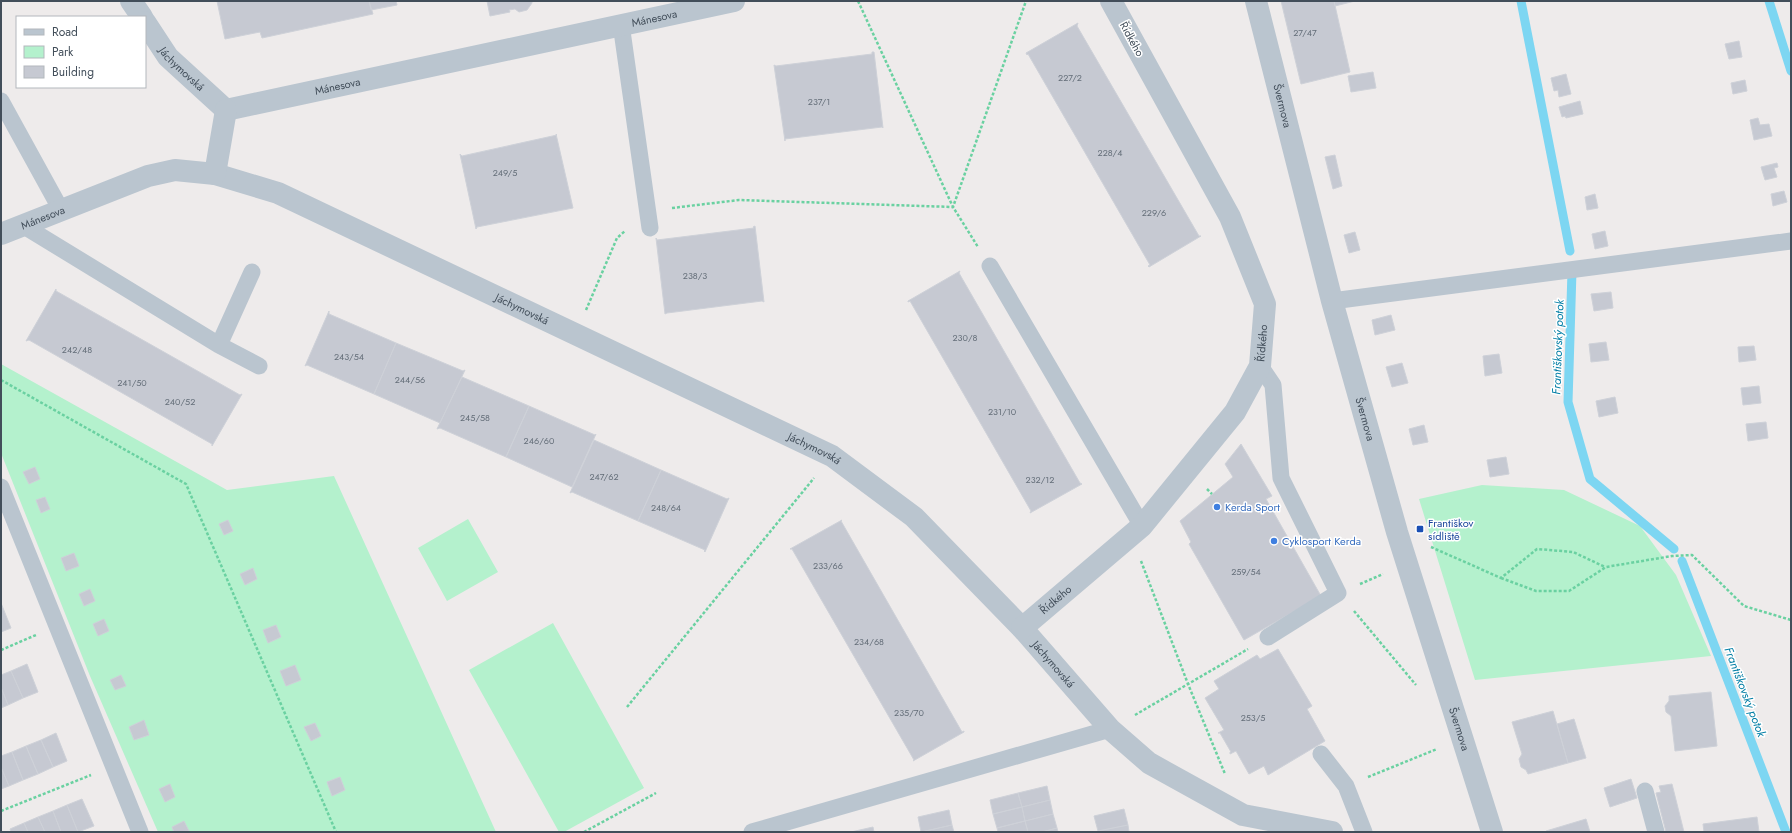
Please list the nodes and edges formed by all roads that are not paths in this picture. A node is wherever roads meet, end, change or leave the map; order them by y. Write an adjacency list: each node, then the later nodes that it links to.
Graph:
1 (131, 1): 5 (street)
2 (734, 1): 7 (street, Mánesova)
3 (1111, 1): 21 (street, Řídkého)
4 (1256, 1): 18 (street, Švermova)
5 (141, 16)
6 (146, 24): 9 (street, Jáchymovská)
7 (621, 24): 9 (street, Mánesova); 12 (lane)
8 (1, 101): 11 (lane)
9 (226, 110): 10 (street)
10 (215, 174): 11 (street, Mánesova); 24 (street, Jáchymovská)
11 (61, 210): 13 (street, Mánesova)
12 (649, 221)
13 (24, 226): 14 (street, Mánesova); 19 (lane)
14 (1, 234)
15 (1791, 241): 18 (lane)
16 (990, 266): 23 (lane)
17 (252, 272): 19 (lane)
18 (1332, 301): 33 (street, Švermova)
19 (219, 345): 20 (lane)
20 (259, 366)
21 (1260, 366): 23 (street, Řídkého); 25 (lane)
22 (1, 487): 29 (lane)
23 (1137, 530): 24 (street, Řídkého)
24 (1022, 628): 26 (street, Jáchymovská)
25 (1268, 637)
26 (1110, 729): 30 (lane); 31 (street, Jáchymovská)
27 (1321, 754): 32 (lane)
28 (1645, 791): 34 (lane)
29 (140, 832)
30 (752, 832)
31 (1332, 832)
32 (1364, 832)
33 (1492, 832)
34 (1656, 832)

